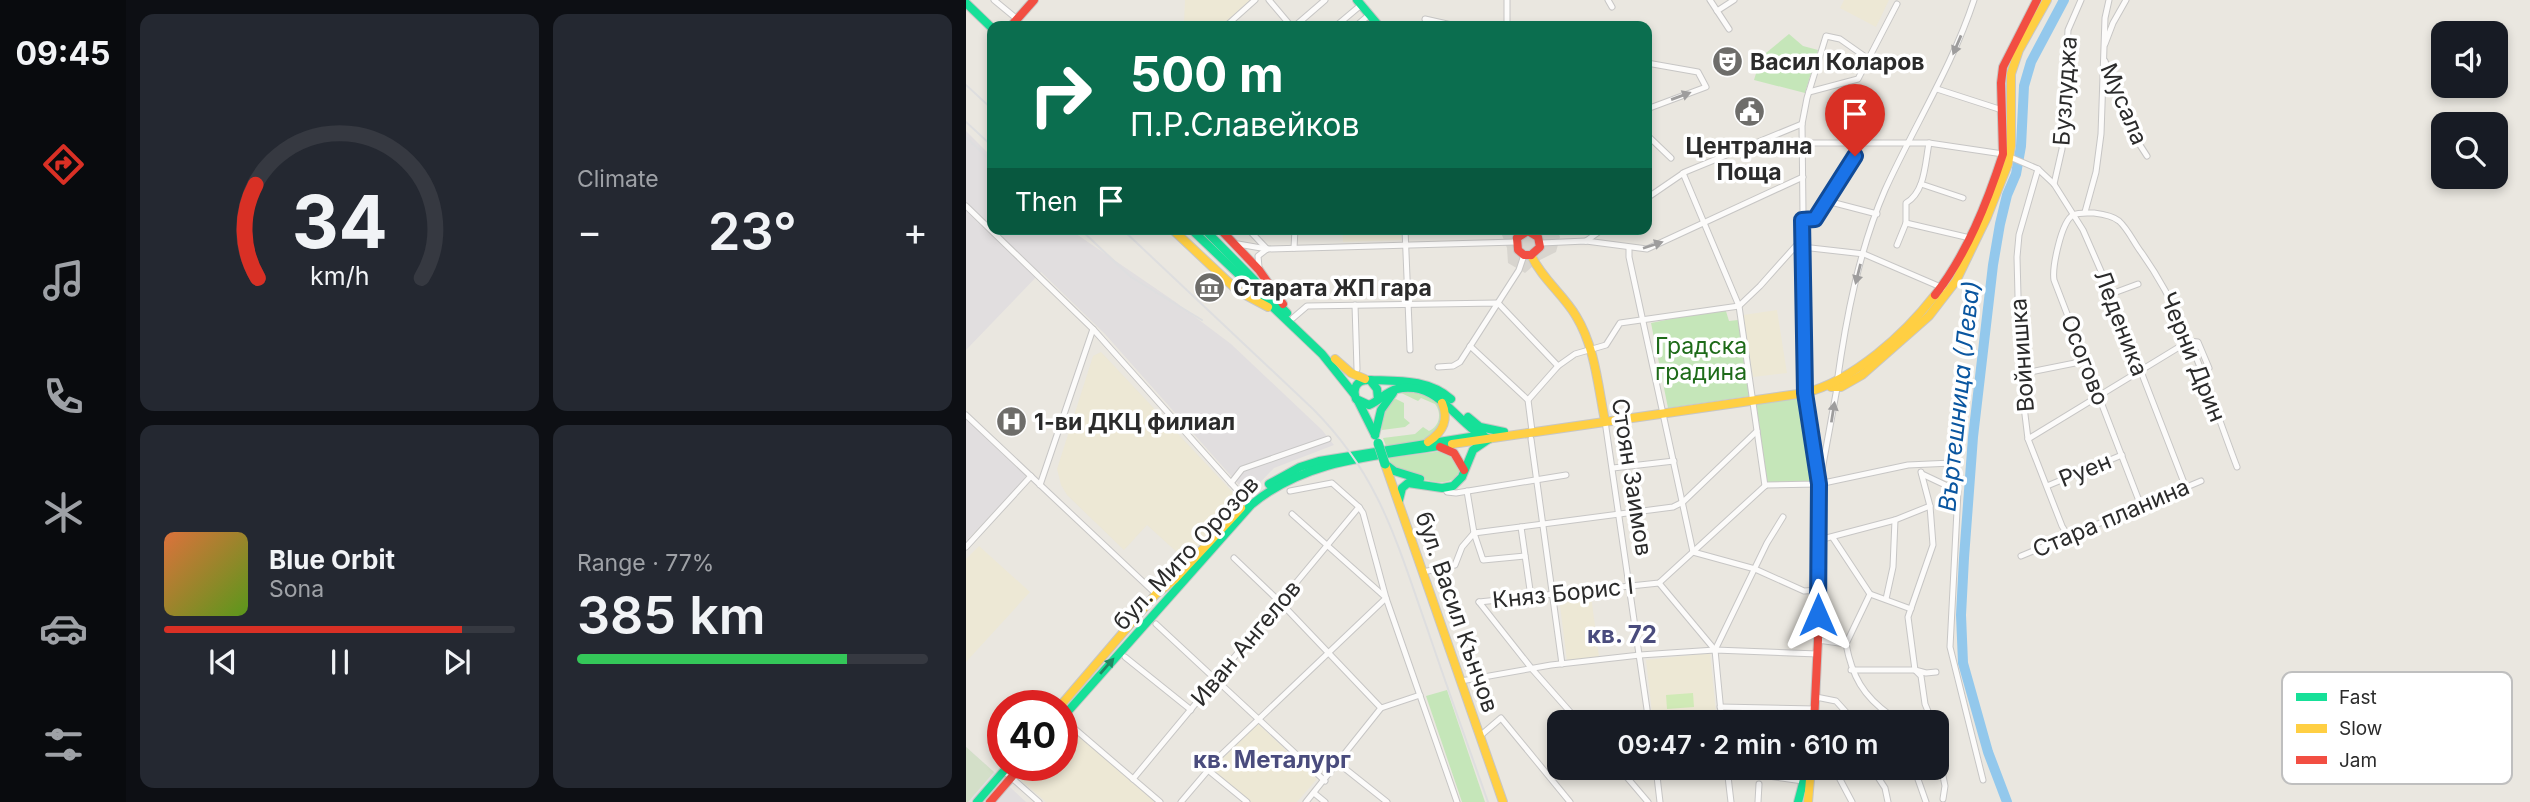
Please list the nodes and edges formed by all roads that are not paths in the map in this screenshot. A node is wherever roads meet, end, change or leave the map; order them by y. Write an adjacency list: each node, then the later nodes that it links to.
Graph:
1 (995, 0): 23 (street)
2 (1034, 0): 24 (main road)
3 (1255, 0): 25 (street)
4 (1269, 0): 26 (street)
5 (1325, 0): 27 (street)
6 (1507, 0): 32 (street)
7 (1608, 0): 19 (street)
8 (1710, 0): 20 (street)
9 (1734, 0): 20 (street)
10 (1974, 0): 38 (street, one-way to 38)
11 (2037, 0): 41 (main road)
12 (2047, 0): 48 (main road)
13 (2081, 0): 55 (street, Бузлуджа)
14 (2109, 0): 35 (street)
15 (2126, 0): 35 (street)
16 (1359, 3): 21 (main road); 28 (street)
17 (966, 4): 33 (main road)
18 (1897, 4): 36 (street)
19 (1612, 7)
20 (1717, 11): 34 (street)
21 (1369, 15): 29 (street); 30 (main road)
22 (1425, 19): 31 (street)
23 (1012, 21)
24 (1016, 21)
25 (1237, 21)
26 (1288, 21)
27 (1299, 21)
28 (1341, 21)
29 (1362, 21)
30 (1374, 21)
31 (1434, 21)
32 (1507, 21)
33 (987, 24)
34 (1729, 29)
35 (2103, 50): 49 (street, Мусала); 60 (street)
36 (1867, 58): 39 (street); 39 (street)
37 (1652, 64): 40 (street, one-way to 37)
38 (1937, 89): 41 (street); 45 (street)
39 (1809, 92): 42 (street)
40 (1652, 107)
41 (2002, 110): 48 (main road)
42 (1802, 124): 46 (street); 52 (street)
43 (1652, 140): 50 (street)
44 (1863, 142): 45 (street); 46 (street); 58 (street)
45 (1909, 142): 47 (street); 61 (street)
46 (1803, 143): 53 (street)
47 (1929, 143): 48 (street); 54 (street)
48 (2009, 156): 51 (street); 78 (main road); 114 (main road)
49 (2147, 156)
50 (1671, 158)
51 (2035, 167): 55 (street, Леденика); 112 (street, Войнишка)
52 (1682, 173): 56 (street); 64 (street)
53 (1803, 177): 63 (street); 64 (street)
54 (1921, 184): 57 (street); 65 (street)
55 (2054, 184): 62 (street, Леденика)
56 (1652, 194)
57 (1963, 198)
58 (1827, 201): 61 (street); 63 (street)
59 (966, 206): 66 (street)
60 (2085, 212): 62 (street, Черни Дрин); 102 (street, Черни Дрин)
61 (1877, 214): 89 (street)
62 (2073, 215): 94 (street, Леденика); 106 (street, Осогово)
63 (1802, 220): 79 (street)
64 (1703, 223): 85 (street, one-way to 64); 98 (street)
65 (1906, 223): 78 (street); 84 (street)
66 (987, 226)
67 (996, 235): 101 (street)
68 (1178, 235): 99 (main road)
69 (1198, 235): 99 (main road, бул. Васил Кънчов)
70 (1210, 235): 99 (main road, бул. Васил Кънчов)
71 (1226, 235): 81 (main road)
72 (1254, 235): 88 (street)
73 (1295, 235): 87 (street)
74 (1405, 235): 83 (street)
75 (1536, 235): 82 (main road)
76 (1594, 235): 80 (street)
77 (1515, 236): 83 (street); 90 (main road)
78 (1970, 238): 93 (main road)
79 (1802, 239): 86 (street); 98 (street)
80 (1586, 241): 82 (street); 85 (street)
81 (1235, 243): 88 (street); 91 (main road)
82 (1541, 243): 90 (main road)
83 (1406, 245): 87 (street); 95 (street)
84 (1897, 245)
85 (1629, 247): 100 (street)
86 (1802, 247): 89 (street); 117 (street)
87 (1294, 248): 88 (street)
88 (1267, 249): 91 (street)
89 (1864, 254): 93 (street); 114 (street, one-way to 114)
90 (1528, 255): 96 (street); 105 (main road, Стоян Заимов)
91 (1259, 270): 99 (main road)
92 (2138, 284): 94 (street)
93 (1943, 288): 114 (main road)
94 (2111, 294): 111 (street, Леденика)
95 (1408, 303): 96 (street); 97 (street); 104 (street)
96 (1498, 303): 103 (street); 107 (street)
97 (1355, 305): 99 (street); 110 (street)
98 (1739, 306): 100 (street); 121 (street)
99 (1289, 317): 113 (main road, бул. Васил Кънчов); 118 (main road, бул. Васил Кънчов)
100 (1643, 320): 105 (street); 123 (street)
101 (1093, 329): 149 (street); 151 (street)
102 (2189, 341): 109 (street); 111 (street); 141 (street, Черни Дрин)
103 (1470, 346): 108 (street); 120 (street)
104 (1410, 350)
105 (1589, 350): 107 (street); 125 (main road, Стоян Заимов)
106 (2085, 361): 112 (street); 119 (street, Осогово)
107 (1558, 366): 120 (street)
108 (1438, 367)
109 (2209, 368)
110 (1357, 369)
111 (2140, 372): 119 (street); 155 (street, Леденика)
112 (2020, 374): 133 (street, Войнишка)
113 (1368, 380): 118 (main road); 122 (main road); 127 (main road)
114 (1834, 386): 117 (main road, бул. Мито Орозов); 150 (street, one-way to 114)
115 (1396, 389): 116 (main road); 122 (main road); 131 (main road)
116 (1431, 392): 129 (main road); 134 (main road)
117 (1805, 393): 121 (main road, бул. Мито Орозов); 150 (main road)
118 (1356, 397): 122 (main road); 131 (main road, бул. Васил Кънчов)
119 (2098, 397): 133 (street); 136 (street, Осогово)
120 (1528, 400): 128 (street)
121 (1752, 400): 123 (main road, бул. Мито Орозов); 126 (street)
122 (1377, 401): 131 (main road, бул. Васил Кънчов)
123 (1663, 413): 125 (main road, бул. Мито Орозов); 138 (street)
124 (966, 415): 146 (street)
125 (1605, 421): 128 (main road, бул. Мито Орозов); 142 (street, Стоян Заимов)
126 (1757, 430): 152 (street); 159 (street)
127 (1504, 432): 128 (main road, бул. Мито Орозов); 129 (main road, бул. Мито Орозов)
128 (1532, 435): 132 (main road, бул. Мито Орозов); 147 (street)
129 (1477, 436): 132 (main road); 134 (main road, бул. Мито Орозов)
130 (1328, 439): 149 (street)
131 (1376, 439): 139 (main road, бул. Васил Кънчов, bridge)
132 (1489, 439): 135 (main road, бул. Мито Орозов); 143 (main road)
133 (2028, 439): 153 (street, Войнишка)
134 (1428, 442): 158 (main road, бул. Мито Орозов)
135 (1440, 447): 143 (main road); 187 (main road, бул. Мито Орозов)
136 (2122, 455): 153 (street, Руен); 162 (street, Осогово)
137 (1956, 458): 140 (street)
138 (1674, 461): 142 (street); 159 (street)
139 (1385, 464): 154 (main road); 160 (main road, бул. Васил Кънчов)
140 (1919, 465): 144 (street); 150 (street)
141 (2237, 467)
142 (1613, 468): 165 (street, Стоян Заимов)
143 (1464, 470): 154 (main road)
144 (1922, 474): 161 (street); 237 (street)
145 (1566, 475): 147 (street)
146 (1031, 476): 151 (street); 175 (street)
147 (1537, 479): 157 (street); 168 (street)
148 (2201, 481): 155 (street, Стара планина)
149 (1231, 483): 158 (street)
150 (1819, 484): 152 (street); 173 (main road)
151 (1040, 485): 187 (street)
152 (1765, 486): 176 (street, Княз Борис I)
153 (2047, 486): 171 (street, Войнишка)
154 (1443, 487): 157 (street); 160 (main road)
155 (2186, 488): 162 (street, Стара планина)
156 (1290, 491): 163 (street)
157 (1467, 491): 170 (street)
158 (1248, 502): 187 (main road, бул. Мито Орозов)
159 (1683, 502): 165 (street); 176 (street)
160 (1399, 505): 181 (main road, бул. Васил Кънчов)
161 (1930, 506): 167 (street); 192 (street)
162 (2141, 506): 171 (street, Стара планина)
163 (1359, 507): 174 (street, Иван Ангелов); 189 (street)
164 (1292, 514): 174 (street)
165 (1619, 515): 168 (street); 183 (street, Стоян Заимов)
166 (1783, 517): 180 (street)
167 (1895, 520): 172 (street); 190 (street)
168 (1543, 524): 169 (street); 186 (street)
169 (1521, 527): 170 (street); 177 (street)
170 (1474, 533): 177 (street); 181 (street)
171 (2068, 536): 178 (street, Стара планина)
172 (1833, 538): 173 (street); 185 (street)
173 (1819, 540): 184 (main road)
174 (1328, 544): 189 (street); 191 (street, Иван Ангелов)
175 (966, 547)
176 (1693, 552): 180 (street); 182 (street, Княз Борис I)
177 (1525, 556): 188 (street)
178 (2021, 556)
179 (1234, 558): 191 (street)
180 (1755, 569): 184 (street); 196 (street)
181 (1423, 572): 207 (main road, бул. Васил Кънчов)
182 (1658, 583): 183 (street, Княз Борис I); 196 (street)
183 (1630, 586): 186 (street, Княз Борис I); 199 (street, Стоян Заимов)
184 (1819, 590): 194 (main road)
185 (1870, 594): 190 (street); 195 (street)
186 (1552, 595): 188 (street, Княз Борис I); 201 (street)
187 (1160, 597): 208 (main road, бул. Мито Орозов); 211 (main road, бул. Мито Орозов, one-way to 187)
188 (1531, 597): 202 (street, Княз Борис I)
189 (1386, 598): 197 (street); 209 (street)
190 (1886, 599): 192 (street)
191 (1280, 602): 197 (street); 206 (street, Иван Ангелов)
192 (1911, 609): 204 (street)
193 (1156, 624): 206 (street)
194 (1818, 640): 195 (street); 198 (main road)
195 (1846, 644): 203 (street)
196 (1715, 650): 198 (street); 199 (street); 212 (street)
197 (1329, 653): 213 (street); 222 (street)
198 (1818, 654): 210 (main road)
199 (1640, 655): 201 (street); 217 (street, Стоян Заимов)
200 (1125, 657): 215 (street)
201 (1562, 664): 202 (street)
202 (1532, 668): 207 (street); 216 (street)
203 (1851, 670): 204 (street); 220 (street)
204 (1916, 670): 205 (street); 221 (street)
205 (1936, 672)
206 (1216, 680): 215 (street, Иван Ангелов); 222 (street)
207 (1461, 681): 224 (main road, бул. Васил Кънчов)
208 (1074, 690)
209 (1420, 695): 213 (street); 255 (street)
210 (1816, 697): 214 (main road); 219 (street)
211 (1078, 698)
212 (1720, 707): 214 (street); 218 (street)
213 (1381, 708): 225 (street)
214 (1815, 709)
215 (1191, 710): 227 (street, Иван Ангелов)
216 (1569, 710)
217 (1647, 710)
218 (1720, 710)
219 (1844, 710)
220 (1883, 710)
221 (1928, 710)
222 (1259, 719): 226 (street); 241 (street)
223 (1078, 732): 227 (street)
224 (1480, 736): 256 (main road, бул. Васил Кънчов); 257 (street)
225 (1338, 762): 241 (street); 254 (street)
226 (1208, 770): 250 (street); 251 (street)
227 (1133, 779): 249 (street)
228 (1629, 780): 258 (street)
229 (1657, 780): 259 (street)
230 (1728, 780): 260 (street)
231 (1797, 780): 242 (street)
232 (1809, 780): 263 (main road)
233 (1840, 780): 264 (street)
234 (1880, 780): 265 (street)
235 (1918, 780): 266 (street)
236 (1944, 780): 245 (street)
237 (1983, 780)
238 (998, 781): 246 (main road)
239 (1002, 781): 247 (main road)
240 (1018, 781): 248 (street)
241 (1325, 781): 244 (street)
242 (1803, 781): 262 (main road)
243 (1759, 784): 261 (street)
244 (1314, 793): 252 (street); 253 (street)
245 (1943, 799)
246 (977, 802)
247 (990, 802)
248 (1039, 802)
249 (1160, 802)
250 (1181, 802)
251 (1247, 802)
252 (1306, 802)
253 (1325, 802)
254 (1387, 802)
255 (1457, 802)
256 (1503, 802)
257 (1570, 802)
258 (1648, 802)
259 (1660, 802)
260 (1731, 802)
261 (1758, 802)
262 (1798, 802)
263 (1808, 802)
264 (1852, 802)
265 (1888, 802)
266 (1926, 802)

